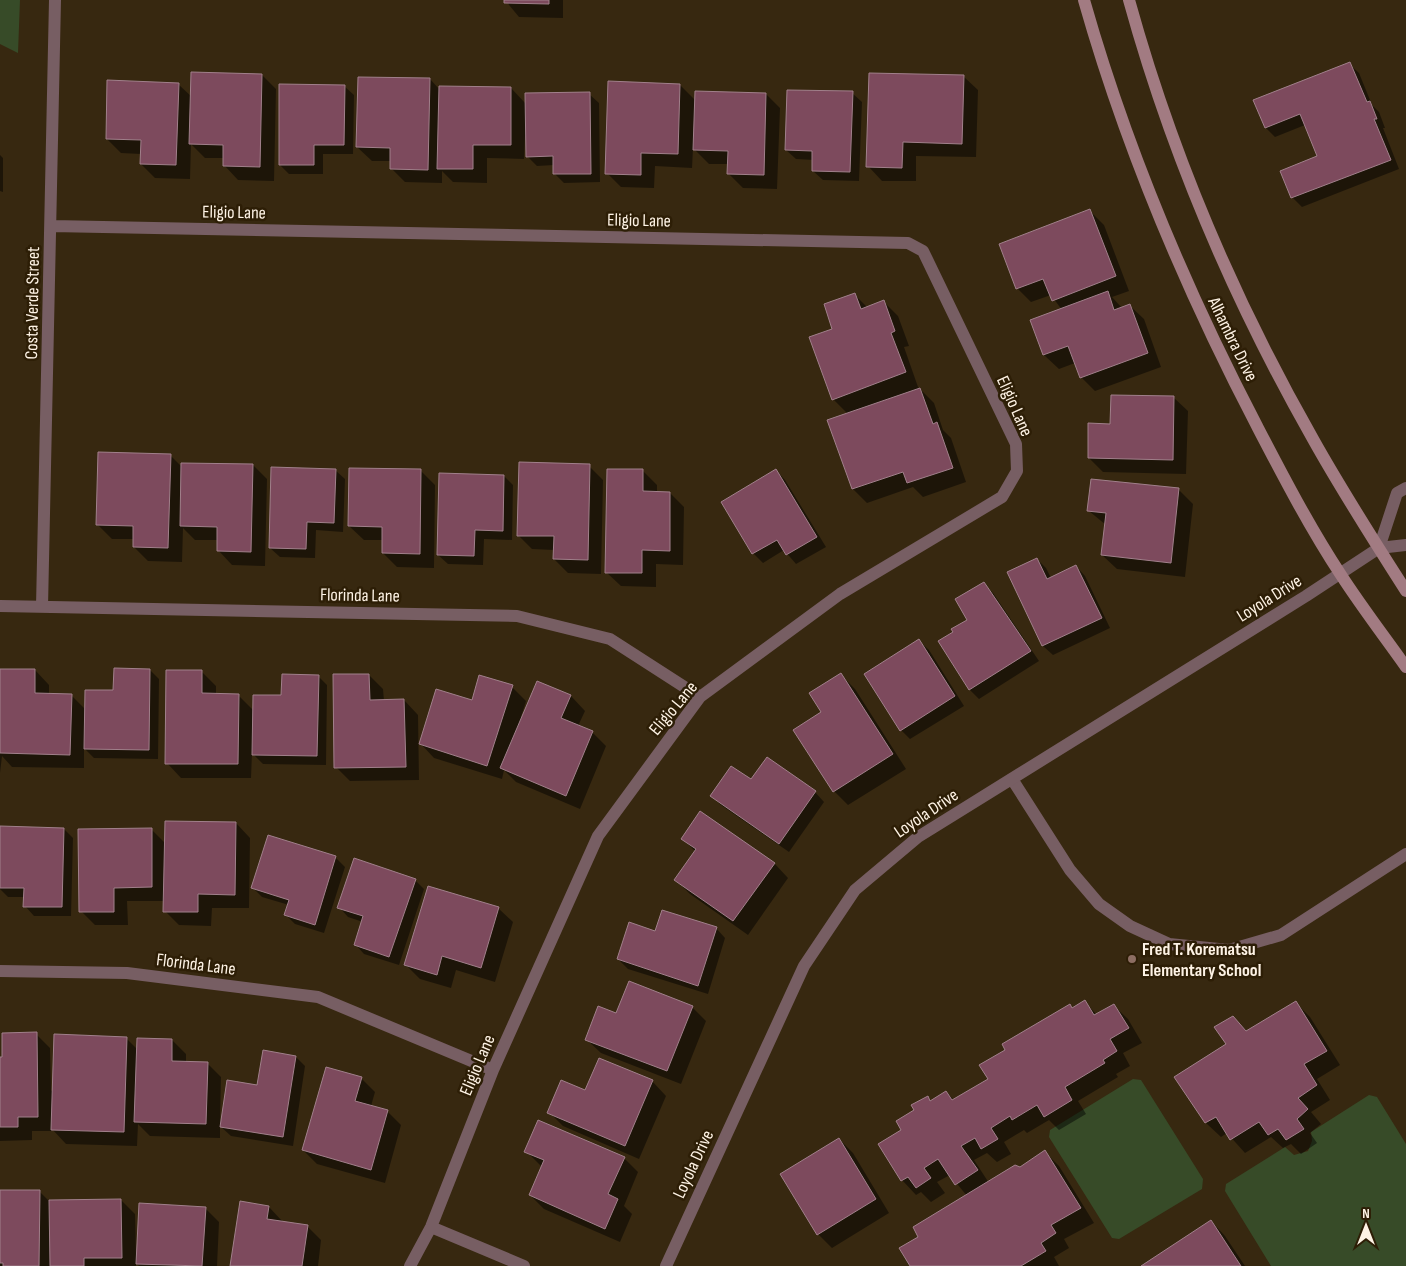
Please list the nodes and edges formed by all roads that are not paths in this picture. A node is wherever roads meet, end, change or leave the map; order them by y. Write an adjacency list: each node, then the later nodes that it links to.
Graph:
1 (55, 0): 4 (street, Costa Verde Street)
2 (1084, 0): 8 (main road, Alhambra Drive)
3 (1129, 0): 7 (main road, Alhambra Drive)
4 (52, 226): 11 (street, Costa Verde Street); 13 (street, Eligio Lane)
5 (1406, 488): 7 (street)
6 (1406, 545): 7 (street)
7 (1379, 548): 8 (street, Loyola Drive); 9 (main road, Alhambra Drive)
8 (1340, 574): 12 (main road, Alhambra Drive); 14 (street, Loyola Drive)
9 (1406, 591)
10 (0, 606): 11 (street, Florinda Lane)
11 (42, 606): 13 (street, Florinda Lane)
12 (1406, 667)
13 (700, 697): 17 (street, Eligio Lane)
14 (1012, 779): 15 (street); 21 (street, Loyola Drive)
15 (1406, 854)
16 (0, 971): 17 (street, Florinda Lane)
17 (493, 1070): 18 (street, Eligio Lane)
18 (431, 1227): 19 (street, Eligio Lane); 20 (street)
19 (410, 1266)
20 (524, 1266)
21 (666, 1266)

